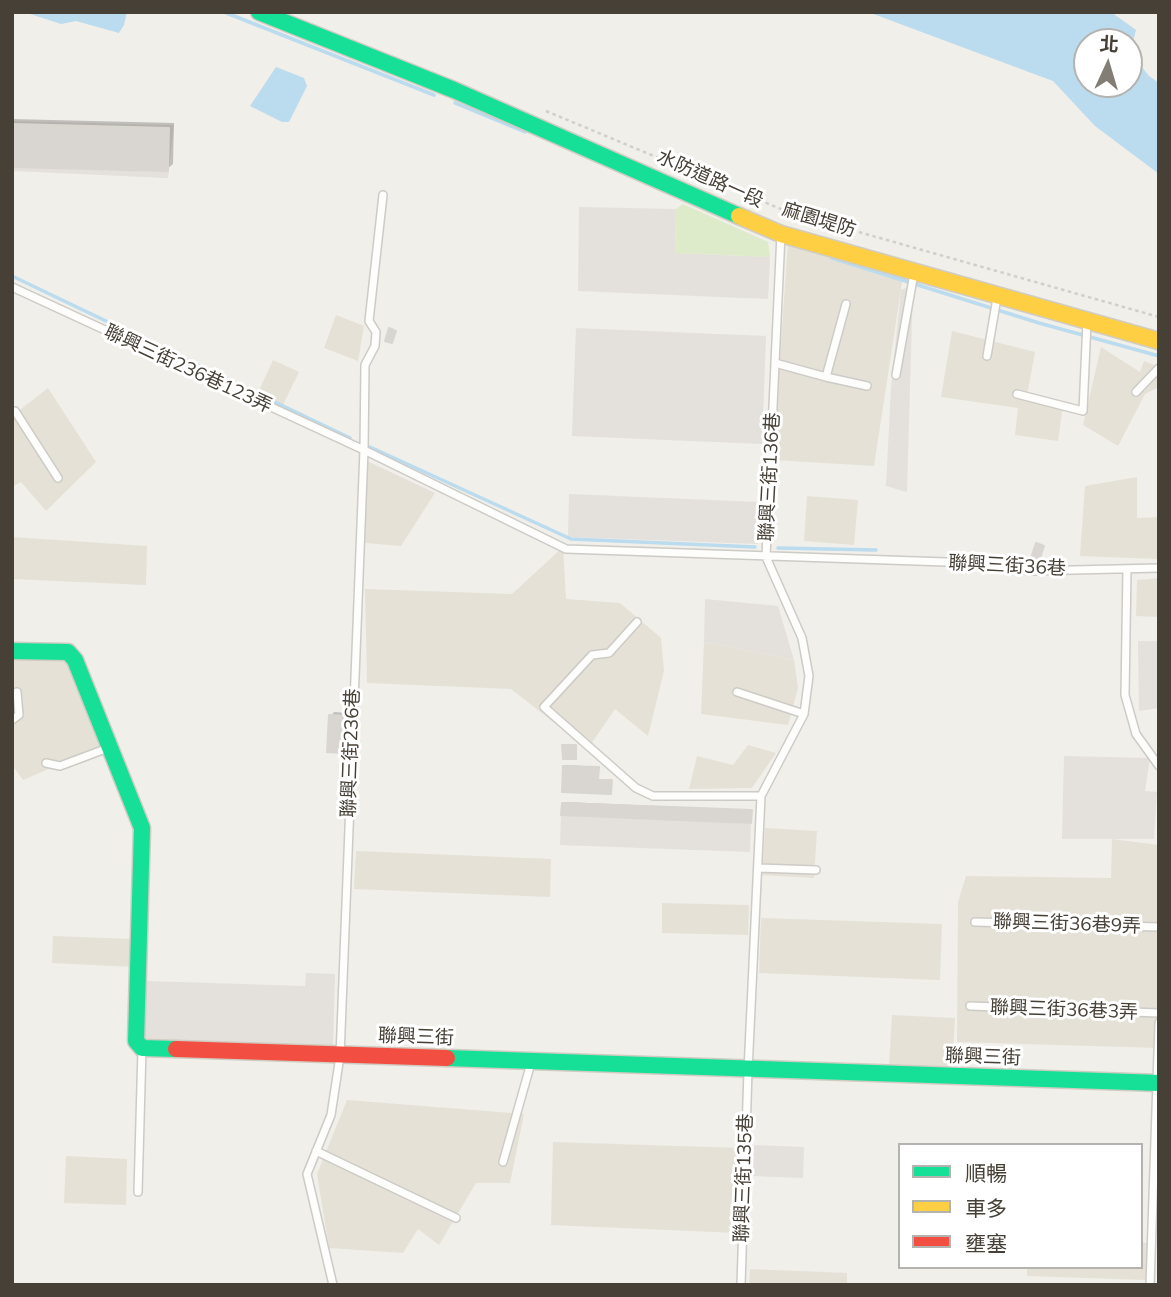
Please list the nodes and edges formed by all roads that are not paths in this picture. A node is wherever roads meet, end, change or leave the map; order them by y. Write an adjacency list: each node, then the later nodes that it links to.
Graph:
1 (259, 12): 3 (street, 水防道路一段)
2 (383, 195): 19 (lane, 聯興三街236巷)
3 (781, 234): 4 (street, 水防道路一段); 11 (lane, 聯興三街136巷)
4 (914, 274): 6 (street, 水防道路一段); 13 (lane)
5 (12, 287): 19 (lane, 聯興三街236巷123弄)
6 (997, 300): 8 (street, 水防道路一段); 10 (lane)
7 (846, 304): 14 (lane)
8 (1087, 325): 9 (street, 水防道路一段); 17 (lane)
9 (1159, 341)
10 (987, 356)
11 (775, 363): 14 (lane); 21 (lane, 聯興三街136巷)
12 (1159, 368): 16 (lane)
13 (896, 376)
14 (826, 377): 15 (lane)
15 (867, 386)
16 (1136, 392)
17 (1017, 394)
18 (12, 411): 20 (lane)
19 (364, 450): 21 (lane); 42 (lane, 聯興三街236巷)
20 (58, 478)
21 (766, 557): 23 (lane, 聯興三街36巷); 28 (lane, 聯興三街136巷)
22 (1159, 568): 23 (lane, 聯興三街36巷)
23 (1127, 569): 32 (lane)
24 (637, 622): 33 (lane)
25 (12, 651): 30 (street)
26 (17, 692): 29 (lane)
27 (737, 692): 28 (lane)
28 (804, 714): 33 (lane, 聯興三街136巷)
29 (12, 720)
30 (108, 748): 31 (lane); 41 (street)
31 (46, 762)
32 (1159, 766)
33 (761, 796): 34 (lane, 聯興三街136巷)
34 (759, 868): 35 (lane); 44 (lane, 聯興三街136巷)
35 (816, 870)
36 (975, 922): 37 (lane, 聯興三街36巷9弄)
37 (1159, 927)
38 (970, 1006): 39 (lane, 聯興三街36巷3弄)
39 (1159, 1013)
40 (1159, 1023): 45 (lane)
41 (142, 1048): 42 (street, 聯興三街); 48 (lane)
42 (340, 1056): 43 (street, 聯興三街); 46 (lane, 聯興三街236巷)
43 (531, 1062): 44 (street, 聯興三街); 47 (lane)
44 (748, 1071): 45 (street, 聯興三街); 51 (lane, 聯興三街135巷)
45 (1158, 1083): 52 (lane)
46 (316, 1151): 49 (lane); 50 (lane, 聯興三街236巷)
47 (503, 1162)
48 (138, 1192)
49 (456, 1218)
50 (333, 1285)
51 (741, 1285)
52 (1150, 1285)

